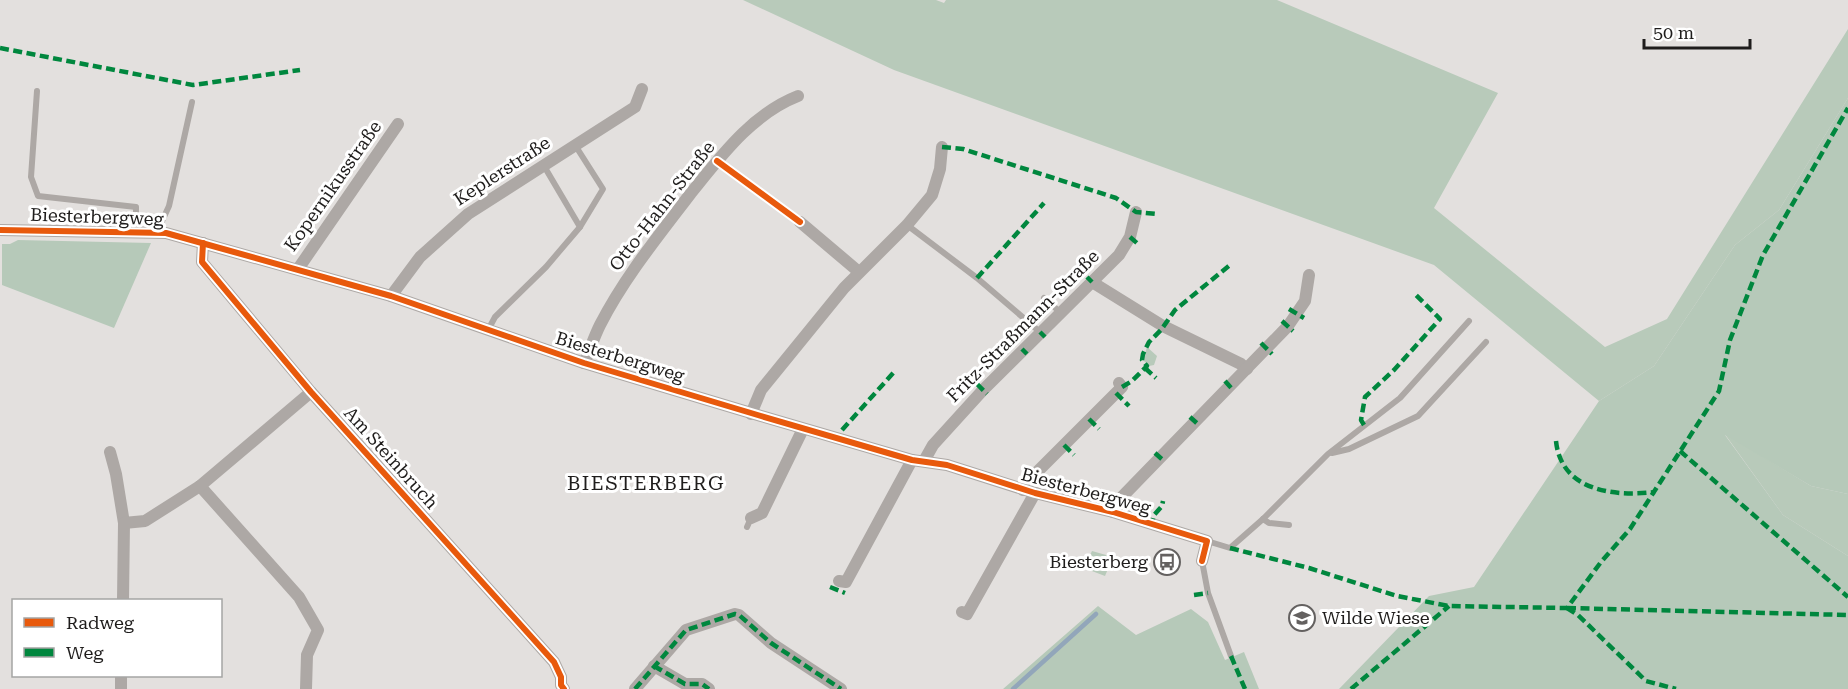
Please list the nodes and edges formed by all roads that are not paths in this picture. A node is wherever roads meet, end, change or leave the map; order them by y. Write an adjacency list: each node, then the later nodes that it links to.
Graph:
1 (642, 88): 6 (street, Keplerstraße)
2 (37, 91): 14 (lane)
3 (798, 96): 28 (street, Otto-Hahn-Straße)
4 (192, 102): 15 (lane)
5 (398, 124): 17 (street, Kopernikusstraße)
6 (575, 145): 8 (street, Keplerstraße); 12 (lane)
7 (942, 147): 11 (street)
8 (543, 165): 12 (lane); 21 (street, Keplerstraße)
9 (1136, 212): 20 (street, Fritz-Straßmann-Straße)
10 (800, 222): 18 (street)
11 (907, 225): 18 (street); 26 (lane)
12 (580, 227): 25 (lane)
13 (0, 230): 14 (street, Biesterbergweg)
14 (136, 232): 15 (street, Biesterbergweg)
15 (156, 233): 16 (street, Biesterbergweg)
16 (203, 243): 17 (street, Biesterbergweg); 31 (street, Am Steinbruch)
17 (298, 268): 21 (street, Biesterbergweg)
18 (860, 272): 32 (street)
19 (1309, 275): 29 (street)
20 (1092, 282): 23 (street, Fritz-Straßmann-Straße); 29 (street)
21 (392, 296): 25 (street, Biesterbergweg)
22 (1044, 298): 23 (lane)
23 (1060, 312): 26 (street, Fritz-Straßmann-Straße)
24 (1469, 321): 35 (lane, Biesterbergweg)
25 (488, 330): 28 (street, Biesterbergweg)
26 (1040, 332): 36 (street, Fritz-Straßmann-Straße)
27 (1486, 342): 35 (lane)
28 (584, 363): 32 (street, Biesterbergweg)
29 (1247, 369): 39 (street)
30 (1119, 383): 38 (street)
31 (311, 392): 37 (street); 51 (street, Am Steinbruch)
32 (752, 414): 33 (street, Biesterbergweg)
33 (802, 429): 36 (street, Biesterbergweg); 42 (street)
34 (110, 452): 41 (street)
35 (1328, 454): 40 (lane, Biesterbergweg)
36 (918, 460): 38 (street, Biesterbergweg); 46 (street, Fritz-Straßmann-Straße)
37 (200, 486): 41 (street); 52 (street)
38 (1029, 491): 39 (street, Biesterbergweg); 48 (street)
39 (1113, 512): 44 (street, Biesterbergweg)
40 (1263, 519): 43 (lane); 44 (lane, Biesterbergweg)
41 (124, 523): 47 (street)
42 (749, 523)
43 (1289, 525)
44 (1208, 542): 45 (street)
45 (1202, 561): 49 (lane)
46 (838, 581)
47 (123, 599)
48 (962, 612)
49 (1231, 656)
50 (654, 666): 53 (street); 54 (street); 55 (street)
51 (561, 688)
52 (306, 689)
53 (636, 689)
54 (709, 689)
55 (841, 689)

